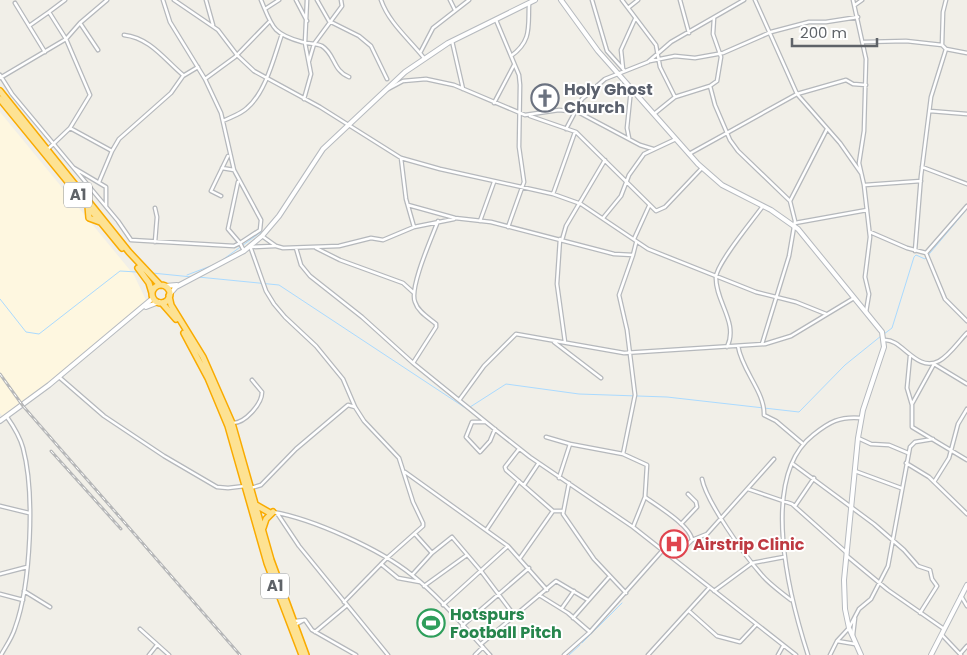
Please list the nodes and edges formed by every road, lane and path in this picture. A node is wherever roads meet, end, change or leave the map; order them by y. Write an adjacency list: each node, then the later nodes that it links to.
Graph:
1 (65, 0): 32 (street)
2 (108, 0): 40 (street)
3 (164, 0): 67 (street)
4 (174, 0): 41 (street)
5 (206, 0): 41 (street)
6 (262, 0): 30 (street)
7 (279, 0): 30 (street)
8 (296, 0): 37 (street)
9 (307, 0): 37 (street)
10 (318, 0): 38 (street)
11 (341, 0): 38 (street)
12 (381, 0): 56 (street)
13 (450, 0): 31 (street)
14 (468, 0): 31 (street)
15 (535, 0): 26 (street)
16 (561, 0): 69 (street)
17 (592, 0): 68 (street)
18 (622, 0): 29 (street)
19 (638, 0): 29 (street)
20 (680, 0): 44 (street)
21 (744, 0): 35 (street)
22 (755, 0): 43 (street)
23 (853, 0): 28 (street)
24 (862, 0): 28 (street)
25 (946, 0): 52 (street)
26 (528, 3): 36 (street); 61 (street)
27 (15, 4): 42 (street)
28 (855, 4): 33 (street)
29 (628, 8): 34 (street)
30 (265, 9): 39 (street)
31 (455, 10): 56 (street)
32 (50, 12): 42 (street); 47 (street)
33 (858, 17): 43 (street); 49 (street)
34 (635, 18): 60 (street); 68 (street)
35 (714, 18): 44 (street); 58 (street)
36 (496, 19): 48 (street); 61 (street)
37 (307, 21): 50 (street)
38 (329, 21): 51 (street); 75 (street)
39 (269, 22): 46 (street); 59 (street)
40 (80, 23): 47 (street); 54 (street)
41 (212, 25): 59 (street)
42 (29, 26): 55 (street)
43 (771, 32): 58 (street); 82 (street)
44 (689, 33): 60 (street)
45 (124, 34): 70 (street)
46 (282, 34): 50 (street); 73 (street)
47 (66, 39): 55 (street); 95 (street)
48 (452, 41): 62 (street); 79 (street)
49 (864, 42): 52 (street); 76 (street)
50 (305, 43): 51 (street); 64 (street)
51 (314, 44): 64 (street); 72 (street)
52 (942, 45): 53 (street)
53 (946, 49): 57 (street); 88 (street)
54 (98, 50)
55 (44, 52): 71 (street)
56 (420, 53): 62 (street)
57 (967, 53)
58 (720, 54): 63 (street); 77 (street)
59 (237, 55): 73 (street); 74 (street)
60 (658, 55): 63 (street); 65 (street)
61 (511, 56): 66 (street)
62 (424, 58): 81 (street)
63 (658, 60): 65 (street); 83 (street)
64 (309, 62): 85 (street)
65 (648, 62): 68 (street)
66 (514, 63): 86 (street); 89 (street)
67 (198, 68): 70 (street); 74 (street)
68 (624, 69): 69 (street)
69 (618, 74): 78 (street); 87 (street)
70 (183, 76): 105 (street)
71 (0, 77): 102 (street)
72 (349, 77)
73 (266, 78): 85 (street); 93 (street)
74 (205, 79): 93 (street)
75 (387, 79)
76 (866, 85): 82 (street); 111 (street)
77 (710, 86): 83 (street); 99 (street)
78 (631, 88): 90 (street); 101 (street)
79 (463, 89): 81 (street); 86 (street)
80 (0, 91): 106 (highway, A1)
81 (384, 91): 94 (street)
82 (797, 94): 97 (street); 99 (street)
83 (675, 97): 90 (street)
84 (0, 98): 106 (highway, A1)
85 (304, 99): 94 (street)
86 (494, 103): 89 (street)
87 (575, 111): 92 (street); 96 (street); 101 (street)
88 (930, 111): 91 (street); 115 (street)
89 (520, 114): 92 (street); 127 (street)
90 (654, 114): 100 (street)
91 (967, 114)
92 (529, 116): 96 (street)
93 (223, 120): 109 (street)
94 (346, 125): 110 (street); 147 (street)
95 (70, 128): 102 (street); 105 (street)
96 (566, 129): 98 (street)
97 (827, 129): 113 (street); 130 (street)
98 (576, 132): 112 (street); 128 (street)
99 (726, 132): 108 (street); 130 (street)
100 (676, 139): 104 (street); 108 (street)
101 (630, 140): 103 (street)
102 (54, 145): 106 (street); 114 (street)
103 (643, 146): 104 (street); 107 (street)
104 (654, 149): 107 (street)
105 (112, 151): 122 (street)
106 (45, 152): 162 (highway, A1); 164 (highway, A1)
107 (645, 153): 120 (street)
108 (689, 154): 117 (street)
109 (229, 155): 116 (street); 118 (street)
110 (401, 158): 124 (street); 133 (street)
111 (859, 158): 113 (street); 119 (street)
112 (605, 160): 120 (street); 131 (street)
113 (851, 161): 119 (street)
114 (72, 167): 122 (street); 136 (street)
115 (922, 167): 121 (street); 125 (street)
116 (222, 168): 118 (street); 129 (street)
117 (702, 168): 132 (street); 134 (street)
118 (234, 170): 123 (street)
119 (861, 173): 126 (street)
120 (628, 181): 132 (street); 140 (street)
121 (921, 181): 126 (street); 157 (street)
122 (99, 182): 136 (street)
123 (238, 182): 151 (street); 151 (street)
124 (494, 182): 127 (street); 142 (street)
125 (967, 184)
126 (864, 185): 138 (street)
127 (522, 188): 128 (street); 145 (street)
128 (553, 194): 131 (street)
129 (221, 196)
130 (790, 201): 143 (street)
131 (580, 204): 140 (street); 148 (street)
132 (649, 204): 149 (street)
133 (408, 205): 139 (street); 144 (street)
134 (763, 206): 143 (street); 160 (street)
135 (967, 206): 158 (street)
136 (106, 207): 150 (street)
137 (155, 208): 150 (street)
138 (867, 210): 143 (street); 146 (street)
139 (455, 218): 141 (street); 142 (street)
140 (603, 218): 149 (street)
141 (438, 221): 144 (street); 163 (street)
142 (480, 221): 145 (street)
143 (795, 225): 166 (street); 167 (street)
144 (414, 227): 155 (street)
145 (508, 227): 148 (street)
146 (870, 232): 157 (street); 170 (street)
147 (262, 236): 152 (street); 153 (street)
148 (561, 240): 159 (street); 176 (street)
149 (635, 241): 159 (street); 160 (street)
150 (155, 242): 151 (street)
151 (240, 243): 156 (street)
152 (276, 246): 153 (street); 154 (street)
153 (251, 247): 156 (street); 190 (street)
154 (296, 248): 155 (street); 182 (street)
155 (316, 248): 163 (street)
156 (244, 251): 161 (street)
157 (914, 251): 158 (street)
158 (926, 253): 172 (street)
159 (633, 255): 180 (street)
160 (716, 276): 166 (street); 179 (street)
161 (181, 284): 162 (street); 165 (street)
162 (163, 286): 164 (highway); 165 (highway, A1)
163 (414, 293): 182 (street)
164 (153, 296): 168 (highway, A1); 169 (street)
165 (169, 296): 168 (highway); 195 (highway, A1)
166 (776, 296): 171 (street); 177 (street)
167 (855, 298): 170 (street); 171 (street)
168 (160, 302): 169 (street); 220 (highway, A1)
169 (144, 308): 184 (street)
170 (866, 312): 174 (street)
171 (826, 314): 177 (street)
172 (967, 321)
173 (967, 333): 183 (street)
174 (884, 340): 181 (street); 193 (street)
175 (553, 341): 176 (street); 185 (street); 188 (street)
176 (565, 342): 180 (street)
177 (762, 344): 178 (street)
178 (738, 346): 179 (street); 200 (street)
179 (727, 347): 180 (street)
180 (630, 352): 205 (street)
181 (910, 356): 183 (street); 189 (street)
182 (413, 363): 188 (street)
183 (933, 363): 187 (street); 189 (street)
184 (59, 377): 192 (street); 220 (street)
185 (601, 378)
186 (252, 380): 195 (street)
187 (967, 384)
188 (460, 399): 194 (street)
189 (912, 405): 199 (street)
190 (354, 407): 211 (street); 220 (street)
191 (967, 409): 203 (street)
192 (3, 418): 232 (street)
193 (862, 418): 198 (street); 200 (street)
194 (485, 422): 196 (street); 196 (street)
195 (232, 423): 220 (highway, A1)
196 (495, 429): 202 (street)
197 (546, 437): 201 (street)
198 (858, 438): 204 (street); 212 (street)
199 (933, 439): 203 (street); 204 (street)
200 (802, 443): 210 (street)
201 (570, 444): 205 (street); 213 (street)
202 (519, 449): 208 (street); 216 (street)
203 (952, 452): 207 (street); 217 (street)
204 (908, 453): 209 (street)
205 (623, 454): 224 (street)
206 (774, 459): 222 (street)
207 (967, 460)
208 (538, 463): 213 (street); 219 (street)
209 (906, 463): 217 (street); 221 (street)
210 (793, 464): 214 (street); 226 (street)
211 (404, 471): 239 (street); 241 (street)
212 (854, 471): 221 (street); 229 (street)
213 (560, 478): 218 (street)
214 (814, 478): 228 (street); 229 (street)
215 (702, 479): 236 (street)
216 (518, 481): 219 (street); 239 (street)
217 (934, 482): 235 (street)
218 (569, 483): 231 (street); 238 (street)
219 (524, 485): 230 (street)
220 (248, 487): 225 (highway, A1); 234 (highway, A1)
221 (901, 488): 243 (street)
222 (748, 489): 226 (street); 236 (street)
223 (688, 494): 237 (street)
224 (645, 497): 237 (street); 238 (street)
225 (254, 500): 233 (highway); 234 (highway, A1)
226 (783, 503): 228 (street); 249 (street)
227 (0, 506): 232 (street)
228 (794, 506): 248 (street)
229 (850, 507): 243 (street); 248 (street)
230 (553, 511): 231 (street); 251 (street)
231 (562, 511): 260 (street)
232 (29, 513): 255 (street)
233 (273, 513): 234 (street); 240 (highway); 250 (street); 278 (street)
234 (255, 514): 240 (highway, A1); 288 (highway, A1)
235 (967, 514)
236 (722, 519): 242 (street); 253 (street)
237 (681, 524): 242 (street)
238 (633, 527): 245 (street)
239 (487, 529): 244 (street)
240 (263, 533): 288 (highway, A1)
241 (414, 534): 246 (street); 250 (street)
242 (692, 540): 252 (street)
243 (894, 542): 262 (street); 284 (street)
244 (508, 546): 251 (street); 257 (street)
245 (662, 551): 252 (street); 270 (street)
246 (432, 554): 247 (street); 259 (street)
247 (467, 555): 257 (street); 264 (street)
248 (847, 555): 262 (street); 291 (street)
249 (784, 557): 253 (street); 277 (street)
250 (387, 558): 254 (street); 259 (street)
251 (520, 558): 256 (street)
252 (673, 559): 265 (street)
253 (752, 563): 269 (street); 277 (street)
254 (381, 564): 261 (street); 278 (street)
255 (27, 567): 258 (street); 267 (street)
256 (529, 568): 266 (street); 273 (street)
257 (481, 571): 273 (street); 279 (street)
258 (0, 574)
259 (412, 575): 261 (street)
260 (610, 576): 270 (street); 276 (street)
261 (421, 583): 264 (street)
262 (880, 584): 284 (street); 286 (street)
263 (967, 585): 274 (street)
264 (424, 586): 279 (street)
265 (708, 588): 269 (street); 283 (street)
266 (547, 590): 268 (street); 272 (street)
267 (24, 591): 275 (street); 281 (street)
268 (574, 591): 276 (street); 282 (street)
269 (714, 592): 289 (street)
270 (626, 593): 295 (street)
271 (0, 594): 275 (street)
272 (538, 594): 282 (street); 285 (street)
273 (497, 595): 285 (street); 290 (street)
274 (961, 596): 280 (street); 293 (street)
275 (23, 600): 305 (street)
276 (588, 600): 287 (street)
277 (792, 601): 318 (street)
278 (346, 604): 294 (street); 311 (street)
279 (443, 605): 290 (street)
280 (967, 605)
281 (50, 607)
282 (562, 609): 287 (street)
283 (689, 611): 289 (street); 315 (street)
284 (920, 613): 293 (street)
285 (514, 615): 301 (street)
286 (856, 617): 291 (street); 297 (street)
287 (573, 618): 295 (street)
288 (292, 624): 294 (street); 308 (highway, A1); 309 (highway, A1)
289 (756, 625): 302 (street)
290 (462, 626): 301 (street)
291 (849, 628): 297 (street); 298 (street)
292 (140, 629): 300 (street)
293 (944, 629): 296 (street)
294 (315, 632): 310 (street)
295 (590, 632): 314 (street)
296 (942, 635): 304 (street); 321 (street)
297 (852, 638): 299 (street)
298 (837, 641): 299 (street); 319 (street)
299 (855, 644): 320 (street)
300 (157, 645): 306 (street); 307 (street)
301 (482, 646): 312 (street); 313 (street)
302 (783, 646): 316 (street); 317 (street)
303 (967, 646): 304 (street)
304 (960, 654)
305 (1, 655)
306 (149, 655)
307 (169, 655)
308 (302, 655)
309 (306, 655)
310 (356, 655)
311 (388, 655)
312 (475, 655)
313 (490, 655)
314 (564, 655)
315 (648, 655)
316 (778, 655)
317 (796, 655)
318 (808, 655)
319 (830, 655)
320 (861, 655)
321 (931, 655)

